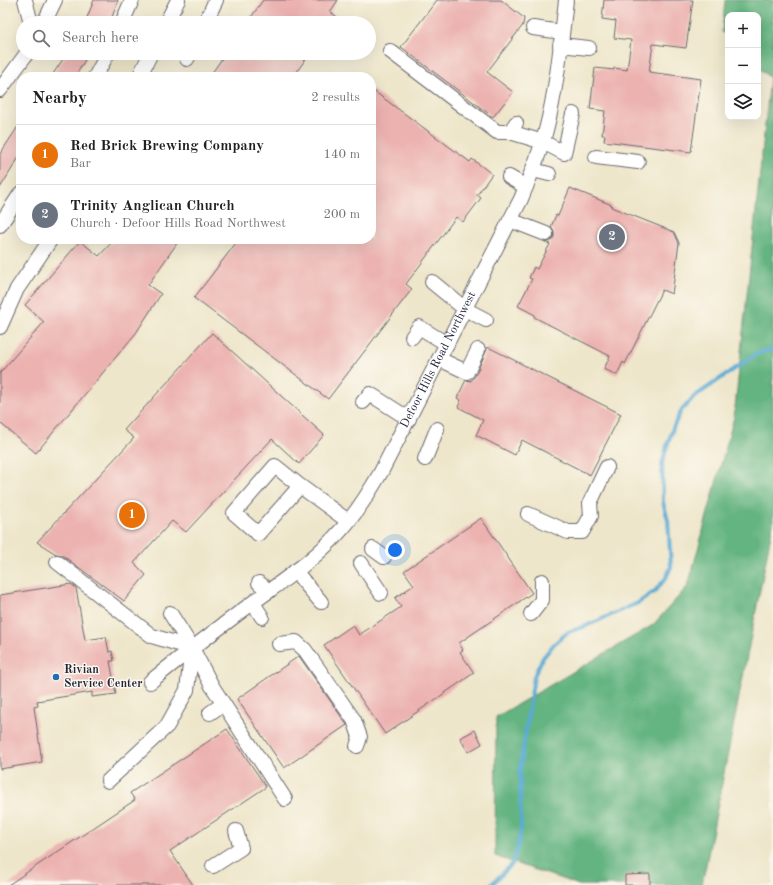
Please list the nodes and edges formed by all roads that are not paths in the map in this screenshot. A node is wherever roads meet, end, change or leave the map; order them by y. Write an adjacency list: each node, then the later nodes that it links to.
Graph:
1 (25, 0): 7 (street)
2 (55, 0): 8 (street)
3 (132, 0): 9 (street)
4 (178, 0): 10 (street)
5 (216, 0): 11 (street)
6 (566, 0): 13 (street, Defoor Hills Road Northwest)
7 (29, 16)
8 (47, 16)
9 (125, 16)
10 (171, 16)
11 (208, 16)
12 (533, 28): 13 (street)
13 (561, 38): 14 (street); 23 (street, Defoor Hills Road Northwest)
14 (589, 48)
15 (390, 51): 23 (street)
16 (23, 60): 21 (street)
17 (104, 60): 19 (street)
18 (148, 60): 20 (street)
19 (98, 72)
20 (142, 72)
21 (0, 90)
22 (573, 114): 23 (street)
23 (543, 142): 26 (street, Defoor Hills Road Northwest)
24 (596, 157): 25 (street)
25 (638, 162)
26 (533, 170): 27 (street); 29 (street, Defoor Hills Road Northwest)
27 (549, 174)
28 (508, 177): 29 (street)
29 (526, 187): 31 (street, Defoor Hills Road Northwest)
30 (16, 201): 32 (street)
31 (510, 220): 33 (street); 36 (street, Defoor Hills Road Northwest)
32 (0, 225)
33 (546, 234)
34 (48, 244): 38 (street)
35 (432, 282): 36 (street)
36 (465, 309): 37 (street); 40 (street, Defoor Hills Road Northwest)
37 (486, 320)
38 (0, 326)
39 (412, 337): 40 (street)
40 (447, 344): 42 (street, Defoor Hills Road Northwest)
41 (478, 350): 42 (street)
42 (439, 359): 44 (street, Defoor Hills Road Northwest)
43 (363, 402): 44 (street)
44 (409, 419): 50 (street, Defoor Hills Road Northwest)
45 (437, 429): 46 (street)
46 (425, 458)
47 (607, 466): 49 (street)
48 (300, 486): 48 (street); 50 (street)
49 (528, 514)
50 (348, 521): 53 (street, Defoor Hills Road Northwest)
51 (57, 562): 62 (street)
52 (361, 563): 55 (street)
53 (295, 571): 56 (street); 57 (street, Defoor Hills Road Northwest)
54 (542, 581): 59 (street)
55 (382, 593)
56 (321, 602)
57 (253, 603): 60 (street); 62 (street, Defoor Hills Road Northwest)
58 (170, 613): 62 (street)
59 (531, 614)
60 (262, 616)
61 (279, 644): 66 (street)
62 (192, 648): 63 (street, Defoor Hills Road Northwest); 64 (street); 67 (street)
63 (150, 682)
64 (223, 704): 65 (street); 68 (street)
65 (210, 713)
66 (358, 746)
67 (108, 782)
68 (285, 799)
69 (236, 831): 70 (street)
70 (213, 866)

